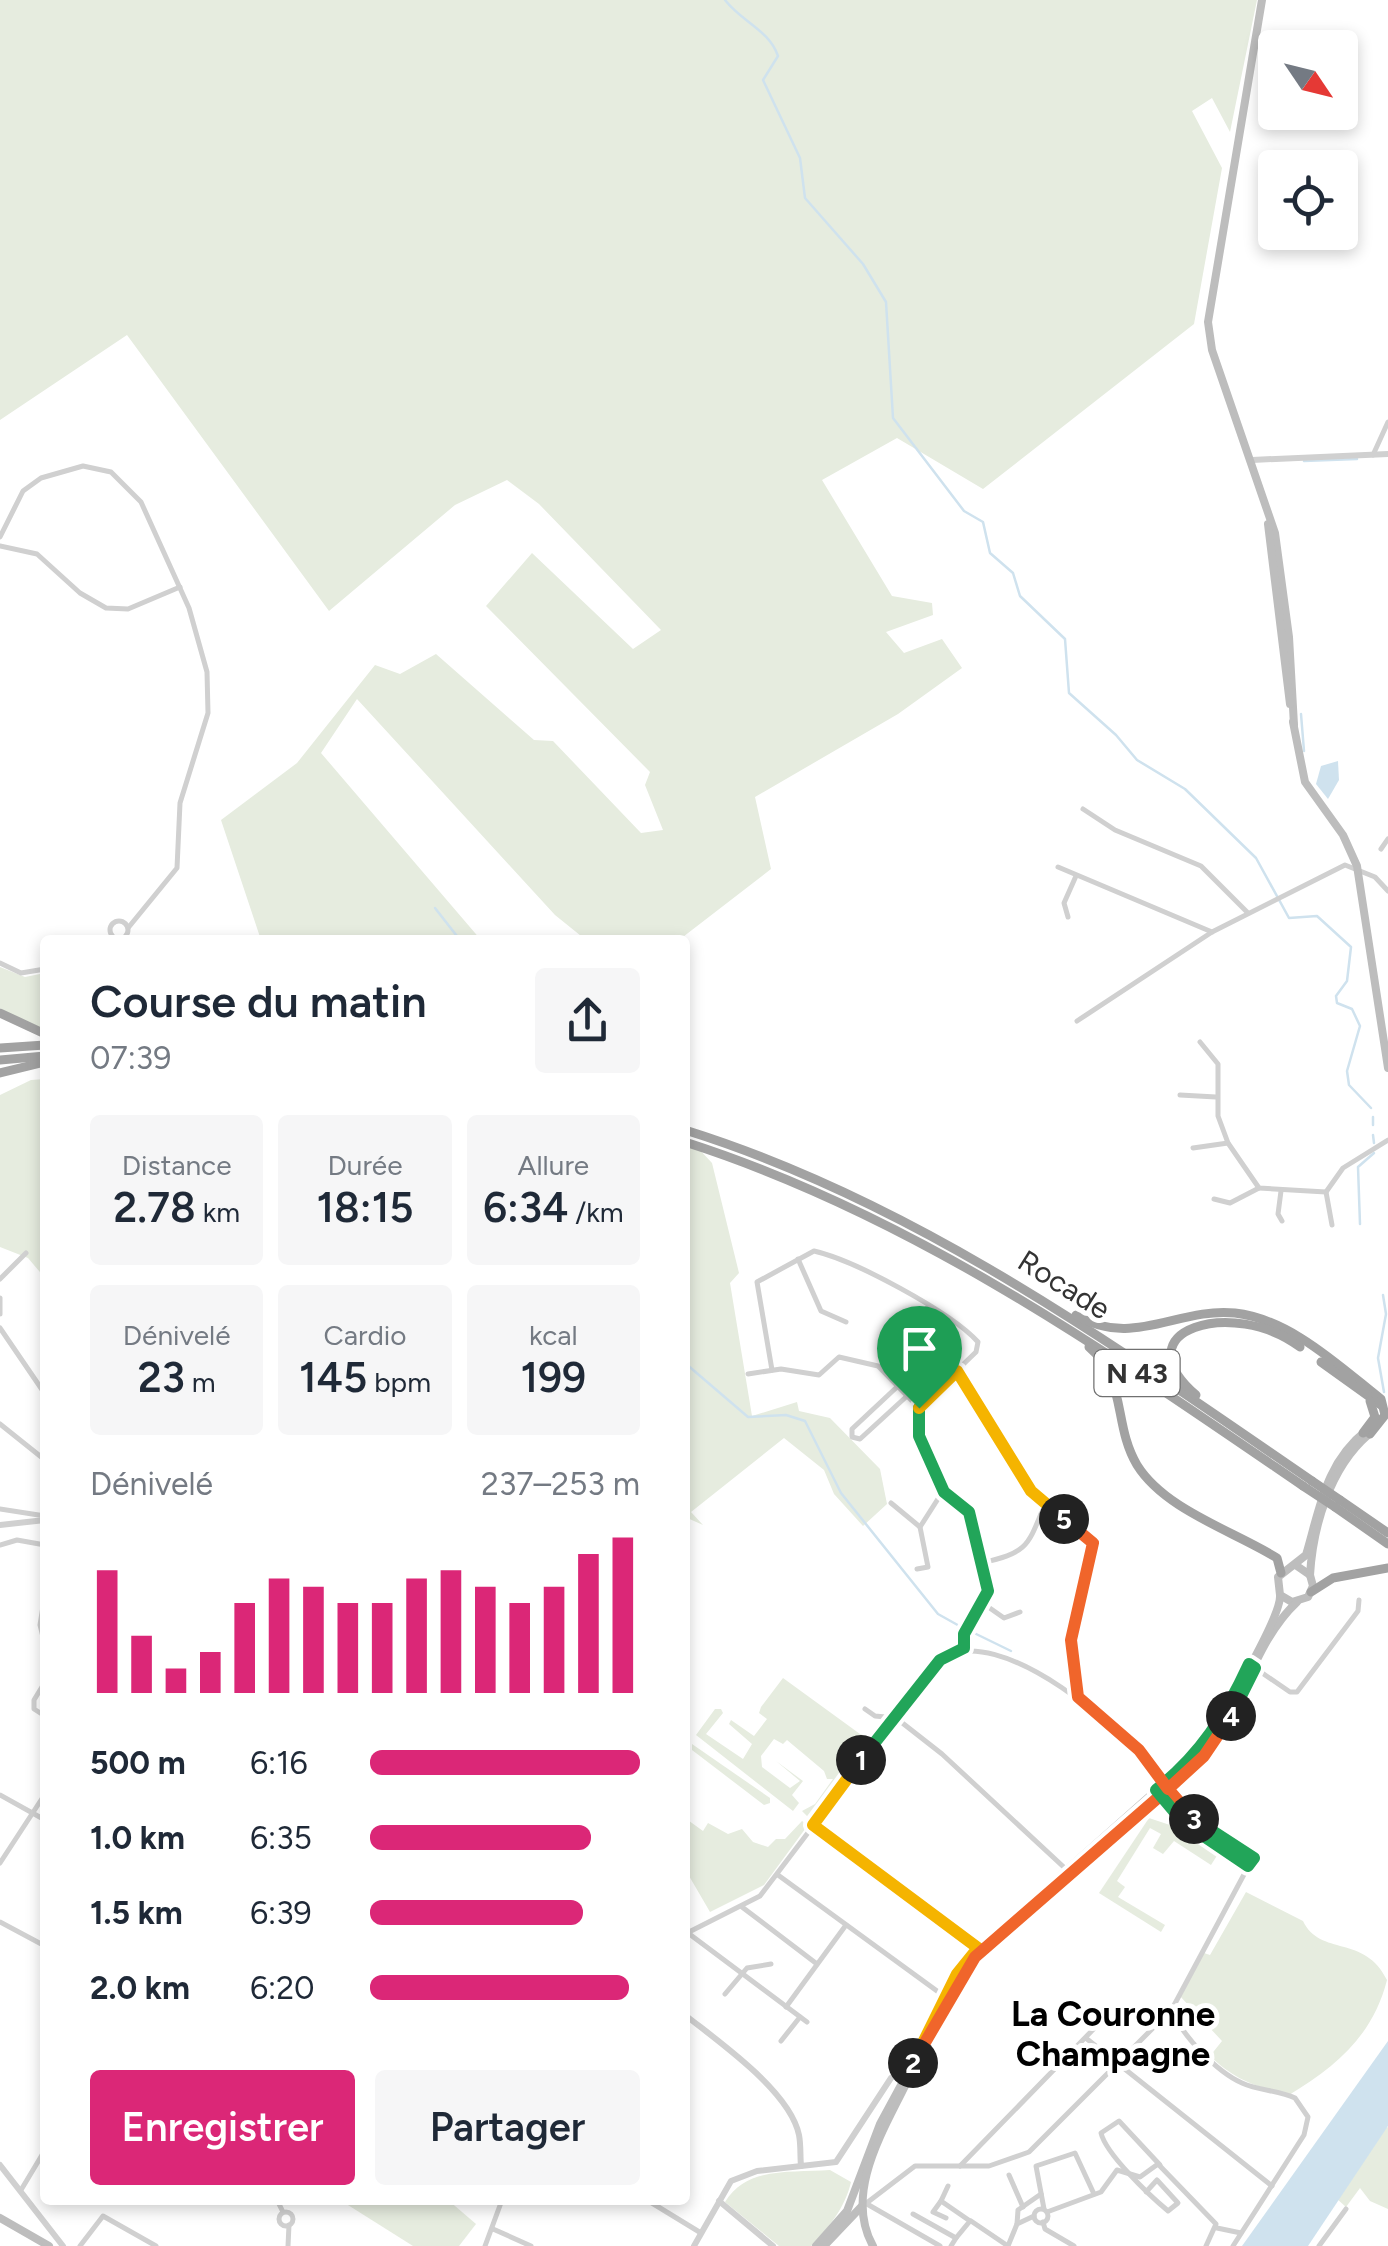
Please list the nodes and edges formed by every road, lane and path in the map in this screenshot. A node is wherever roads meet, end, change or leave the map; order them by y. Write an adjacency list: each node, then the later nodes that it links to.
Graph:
1 (1262, 0): 5 (main road)
2 (1388, 422): 3 (street)
3 (1374, 454): 4 (street); 5 (street)
4 (1388, 454)
5 (1252, 460): 12 (main road)
6 (0, 536): 8 (street)
7 (0, 546): 8 (street)
8 (180, 586): 18 (street)
9 (1083, 809): 16 (street)
10 (1388, 839): 11 (street)
11 (1381, 849)
12 (1357, 866): 15 (street); 16 (street); 30 (main road)
13 (1058, 867): 14 (street)
14 (1076, 876): 17 (street); 19 (street)
15 (1388, 891)
16 (1248, 913): 19 (street)
17 (1068, 917)
18 (126, 924): 20 (street); 21 (street)
19 (1212, 932): 25 (street)
20 (112, 935)
21 (124, 935)
22 (0, 963): 23 (street)
23 (40, 970)
24 (0, 1013): 26 (highway)
25 (1077, 1022)
26 (40, 1032)
27 (1200, 1042): 37 (street)
28 (40, 1045): 29 (highway)
29 (0, 1048)
30 (1387, 1054): 34 (main road)
31 (40, 1059): 32 (highway)
32 (0, 1060)
33 (40, 1061): 35 (highway)
34 (1388, 1068)
35 (0, 1073)
36 (1180, 1096): 37 (street)
37 (1216, 1097): 40 (street)
38 (690, 1132): 55 (highway, Rocade / N 43)
39 (1388, 1140): 45 (street)
40 (1228, 1143): 42 (street); 43 (street)
41 (690, 1144): 52 (highway, N 43)
42 (1193, 1148)
43 (1259, 1188): 44 (street); 46 (street)
44 (1280, 1191): 45 (street); 47 (street)
45 (1326, 1192): 48 (street)
46 (1214, 1199)
47 (1282, 1221)
48 (1332, 1224)
49 (26, 1253): 51 (street)
50 (798, 1259): 54 (street); 57 (street); 60 (street)
51 (0, 1279)
52 (1018, 1296): 73 (highway, N 43); 91 (highway)
53 (0, 1298): 56 (street)
54 (930, 1306): 59 (street); 61 (street)
55 (1054, 1307): 65 (highway); 70 (highway, Rocade / N 43)
56 (0, 1314)
57 (846, 1322)
58 (0, 1328): 64 (street)
59 (890, 1334)
60 (772, 1370): 62 (street); 63 (street)
61 (957, 1371): 67 (street); 76 (street)
62 (748, 1374)
63 (898, 1386): 66 (street); 66 (street)
64 (40, 1387)
65 (1368, 1394): 68 (highway); 70 (highway); 71 (highway)
66 (908, 1396): 67 (street)
67 (919, 1408): 74 (street)
68 (1387, 1410): 71 (highway)
69 (0, 1424): 72 (street)
70 (1232, 1426): 73 (highway, Rocade / N 43)
71 (1366, 1433): 88 (main road); 92 (main road)
72 (40, 1456)
73 (1308, 1484): 77 (highway, N 43, bridge)
74 (944, 1492): 82 (street); 87 (street)
75 (892, 1504): 82 (street)
76 (1046, 1504): 87 (street); 102 (street)
77 (1337, 1504): 83 (highway); 85 (highway, N 43)
78 (0, 1509): 79 (street)
79 (40, 1517)
80 (40, 1519): 81 (street)
81 (0, 1525)
82 (920, 1527): 90 (street)
83 (1388, 1533)
84 (40, 1544): 86 (street)
85 (1388, 1544)
86 (0, 1545)
87 (981, 1563): 97 (street)
88 (1297, 1566): 91 (main road); 92 (main road)
89 (1388, 1568): 93 (highway)
90 (918, 1569)
91 (1281, 1572): 94 (main road)
92 (1310, 1575): 93 (main road)
93 (1311, 1592): 96 (main road)
94 (1280, 1595): 96 (main road); 100 (main road)
95 (1359, 1600): 100 (street)
96 (1297, 1602): 100 (main road)
97 (984, 1604): 98 (street); 99 (street)
98 (1020, 1612)
99 (964, 1648): 102 (street); 105 (street)
100 (1252, 1666): 106 (main road)
101 (40, 1690): 104 (street)
102 (1078, 1697): 106 (street)
103 (866, 1709): 105 (street)
104 (40, 1713)
105 (896, 1718): 111 (street); 114 (street)
106 (1162, 1790): 113 (street); 113 (street); 114 (main road)
107 (0, 1795): 109 (street)
108 (40, 1802): 109 (street)
109 (33, 1812): 110 (street); 112 (street)
110 (40, 1817)
111 (813, 1825): 115 (street); 122 (street)
112 (0, 1864)
113 (1248, 1866): 130 (street)
114 (1068, 1870): 122 (main road)
115 (778, 1875): 116 (street); 118 (street)
116 (742, 1907): 119 (street); 124 (street)
117 (0, 1922): 121 (street)
118 (846, 1925): 124 (street); 127 (street)
119 (690, 1932)
120 (690, 1937): 125 (street)
121 (40, 1943)
122 (980, 1949): 127 (main road)
123 (772, 1964): 125 (street)
124 (818, 1964): 129 (street)
125 (740, 1972): 126 (street); 129 (street)
126 (725, 1994)
127 (947, 1998): 137 (main road)
128 (1116, 2006): 134 (street)
129 (786, 2007): 131 (street)
130 (1172, 2009): 136 (street); 147 (street)
131 (800, 2017): 133 (street); 135 (street)
132 (690, 2019): 141 (street)
133 (806, 2022)
134 (1086, 2039): 136 (street); 142 (street)
135 (780, 2042)
136 (1117, 2062): 142 (street); 147 (street)
137 (914, 2064): 141 (street); 145 (main road); 157 (main road)
138 (40, 2158): 148 (street)
139 (1160, 2164): 144 (street); 144 (street); 169 (street)
140 (0, 2165): 148 (street)
141 (800, 2166): 152 (street)
142 (960, 2166): 157 (street)
143 (1009, 2175): 158 (street)
144 (1135, 2175): 149 (street); 151 (street)
145 (860, 2177): 157 (main road); 166 (main road)
146 (948, 2186): 153 (street)
147 (1272, 2186): 172 (street)
148 (21, 2190): 177 (street)
149 (1146, 2192): 149 (street)
150 (1041, 2194): 151 (street); 158 (street); 160 (street)
151 (1094, 2194): 160 (street)
152 (718, 2201): 171 (street); 184 (street)
153 (941, 2201): 164 (street); 165 (street)
154 (280, 2205): 180 (street)
155 (500, 2205): 170 (street)
156 (655, 2205): 171 (street)
157 (864, 2205): 166 (main road); 187 (main road); 188 (street)
158 (1023, 2206): 168 (street)
159 (1346, 2209): 175 (street)
160 (1045, 2210): 162 (street); 167 (street)
161 (913, 2214): 173 (street)
162 (1034, 2216): 167 (street); 168 (street)
163 (0, 2218): 176 (main road)
164 (946, 2218)
165 (970, 2221): 173 (street); 174 (street)
166 (842, 2222): 185 (main road); 186 (main road)
167 (1043, 2222): 190 (street)
168 (1017, 2224): 174 (street)
169 (1217, 2228): 172 (street); 191 (street)
170 (493, 2230): 181 (street); 182 (street)
171 (701, 2233): 183 (street)
172 (1241, 2234): 192 (street)
173 (956, 2238): 189 (street)
174 (1006, 2245)
175 (1321, 2245)
176 (49, 2246)
177 (63, 2246)
178 (80, 2246): 179 (street)
179 (156, 2246)
180 (288, 2246)
181 (485, 2246)
182 (530, 2246)
183 (694, 2246)
184 (774, 2246)
185 (816, 2246)
186 (824, 2246)
187 (873, 2246)
188 (940, 2246)
189 (951, 2246)
190 (1074, 2246)
191 (1206, 2246)
192 (1233, 2246)

